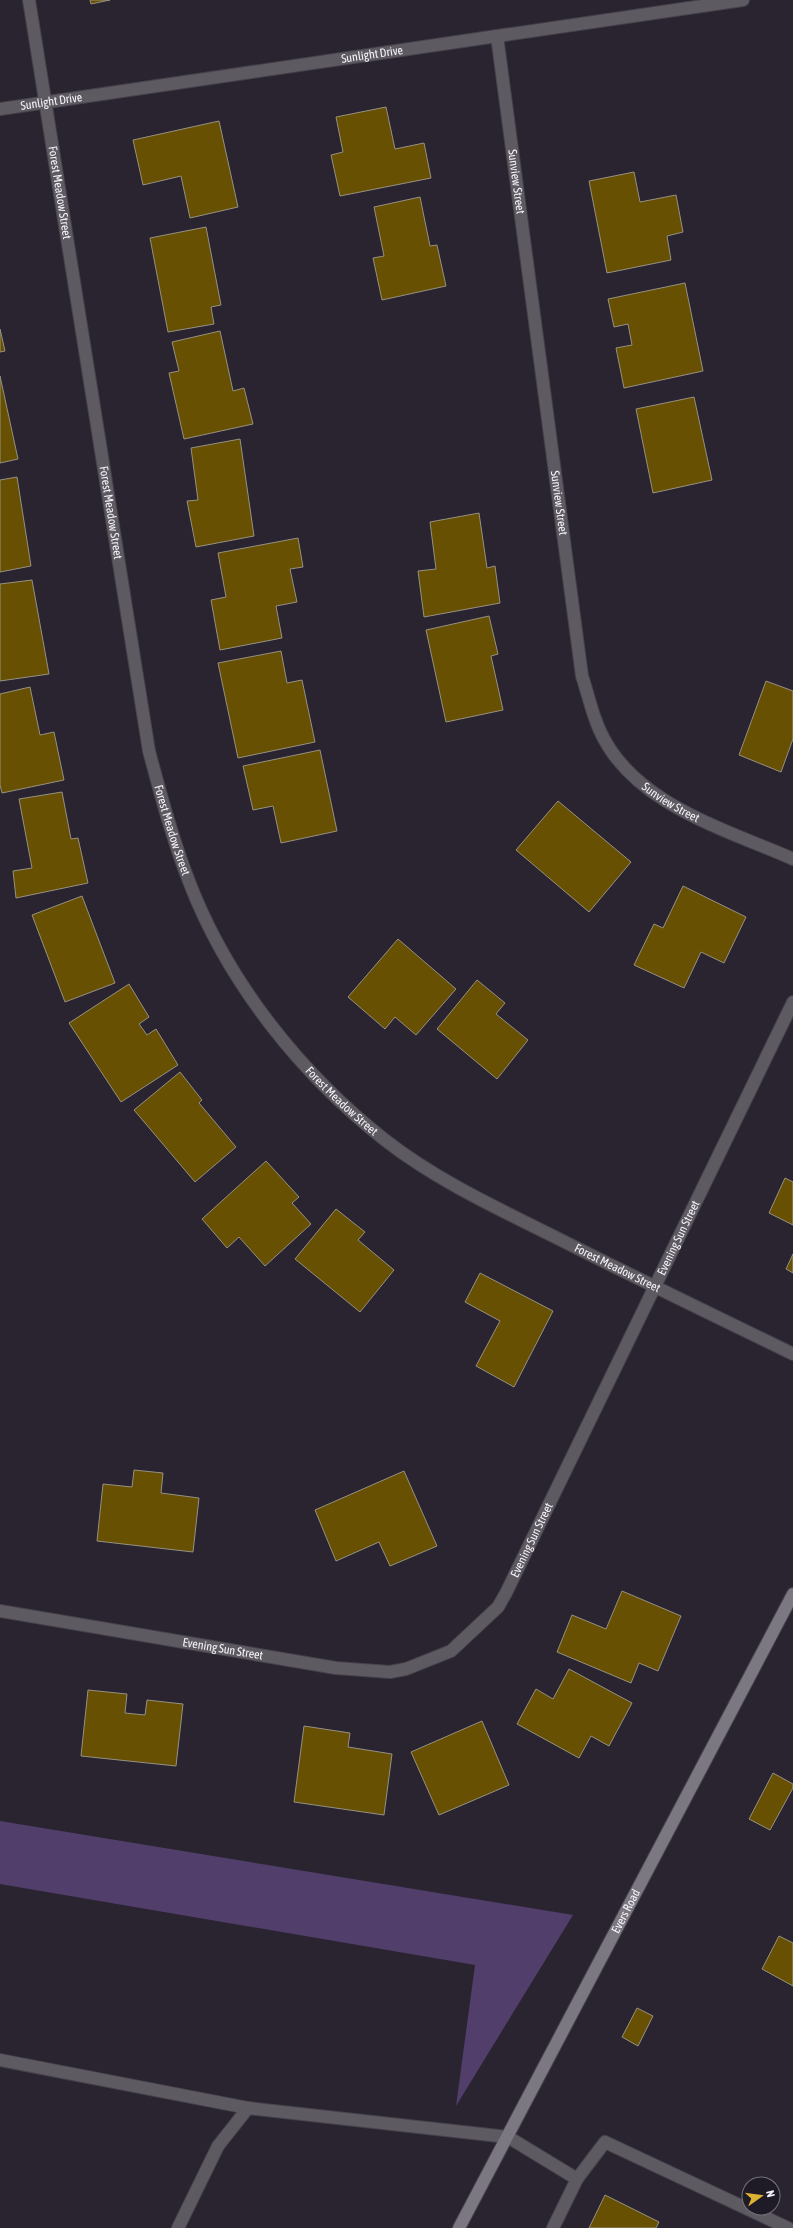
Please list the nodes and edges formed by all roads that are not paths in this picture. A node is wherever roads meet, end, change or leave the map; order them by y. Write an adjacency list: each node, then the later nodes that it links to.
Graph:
1 (29, 0): 4 (street, Forest Meadow Street)
2 (743, 0): 3 (street, Sunlight Drive)
3 (497, 36): 4 (street, Sunlight Drive); 6 (street, Sunview Street)
4 (46, 101): 5 (street, Sunlight Drive); 8 (street, Forest Meadow Street)
5 (0, 109)
6 (793, 859)
7 (793, 1002): 8 (street, Evening Sun Street)
8 (654, 1287): 9 (street, Forest Meadow Street); 11 (street, Evening Sun Street)
9 (793, 1354)
10 (793, 1594): 14 (main road, Evers Road)
11 (0, 1611)
12 (0, 2060): 13 (street)
13 (248, 2108): 14 (street); 16 (street)
14 (508, 2137): 15 (street); 17 (main road, Evers Road)
15 (577, 2179): 18 (street); 19 (street)
16 (178, 2228)
17 (459, 2228)
18 (553, 2228)
19 (788, 2228)

